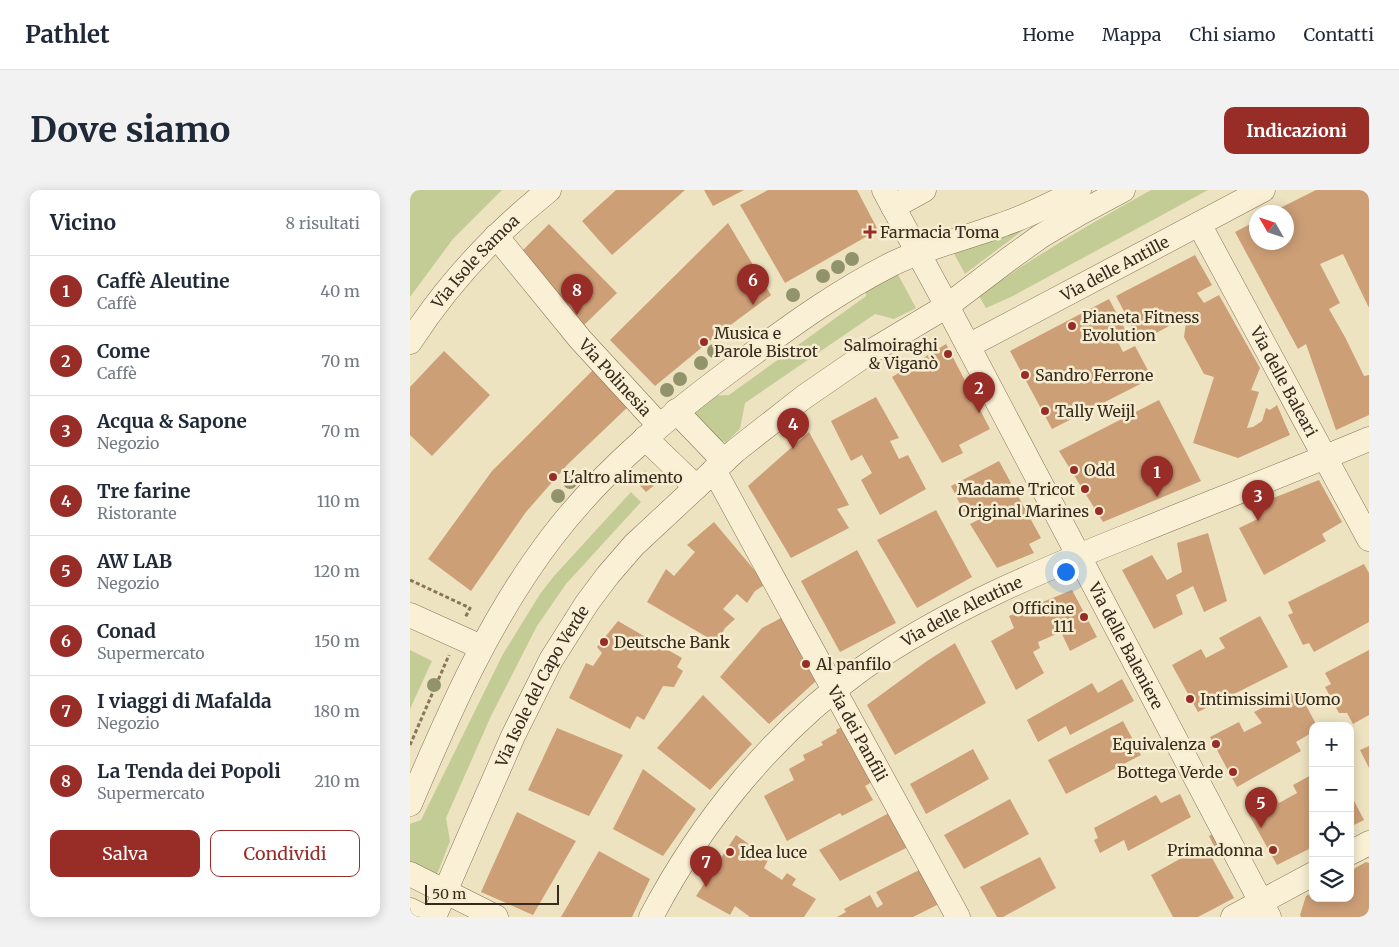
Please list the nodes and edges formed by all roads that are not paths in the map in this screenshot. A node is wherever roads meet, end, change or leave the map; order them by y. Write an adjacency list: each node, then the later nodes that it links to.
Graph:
1 (549, 190): 8 (street, Via Isole Samoa)
2 (924, 190): 6 (street)
3 (1079, 190): 9 (street)
4 (1123, 190): 10 (street, Via Isole del Capo Verde)
5 (1263, 190): 7 (street, Via delle Antille)
6 (888, 198): 9 (street, Via delle Baleniere)
7 (1199, 224): 12 (street, Via delle Antille); 15 (street, Via delle Baleari)
8 (496, 236): 11 (street, Via Isole Samoa); 13 (street, Via Polinesia)
9 (918, 252): 10 (street, Via delle Baleniere); 13 (street)
10 (947, 306): 12 (street, Via delle Baleniere); 16 (street, Via Isole del Capo Verde)
11 (410, 342)
12 (968, 346): 19 (street, Via delle Baleniere)
13 (660, 425): 16 (street); 17 (street); 21 (street)
14 (1369, 439): 15 (street, Via delle Aleutine)
15 (1325, 457): 18 (street, Via delle Baleari); 19 (street, Via delle Aleutine)
16 (719, 466): 17 (street, Via Isole del Capo Verde); 22 (street, Via dei Panfili)
17 (696, 487): 28 (street, Via Isole del Capo Verde)
18 (1369, 539)
19 (1079, 556): 22 (street, Via delle Aleutine); 29 (street, Via delle Baleniere)
20 (410, 615): 21 (street)
21 (481, 647): 23 (street)
22 (834, 691): 34 (street, Via delle Aleutine); 35 (street, Via dei Panfili)
23 (410, 804)
24 (1369, 843): 25 (street)
25 (1354, 851)
26 (410, 874): 28 (street)
27 (1309, 877): 29 (street)
28 (445, 892): 32 (street, Via Isole del Capo Verde); 33 (street)
29 (1265, 909): 36 (street)
30 (410, 910): 31 (street)
31 (424, 917)
32 (434, 917)
33 (496, 917)
34 (651, 917)
35 (958, 917)
36 (1233, 917)

